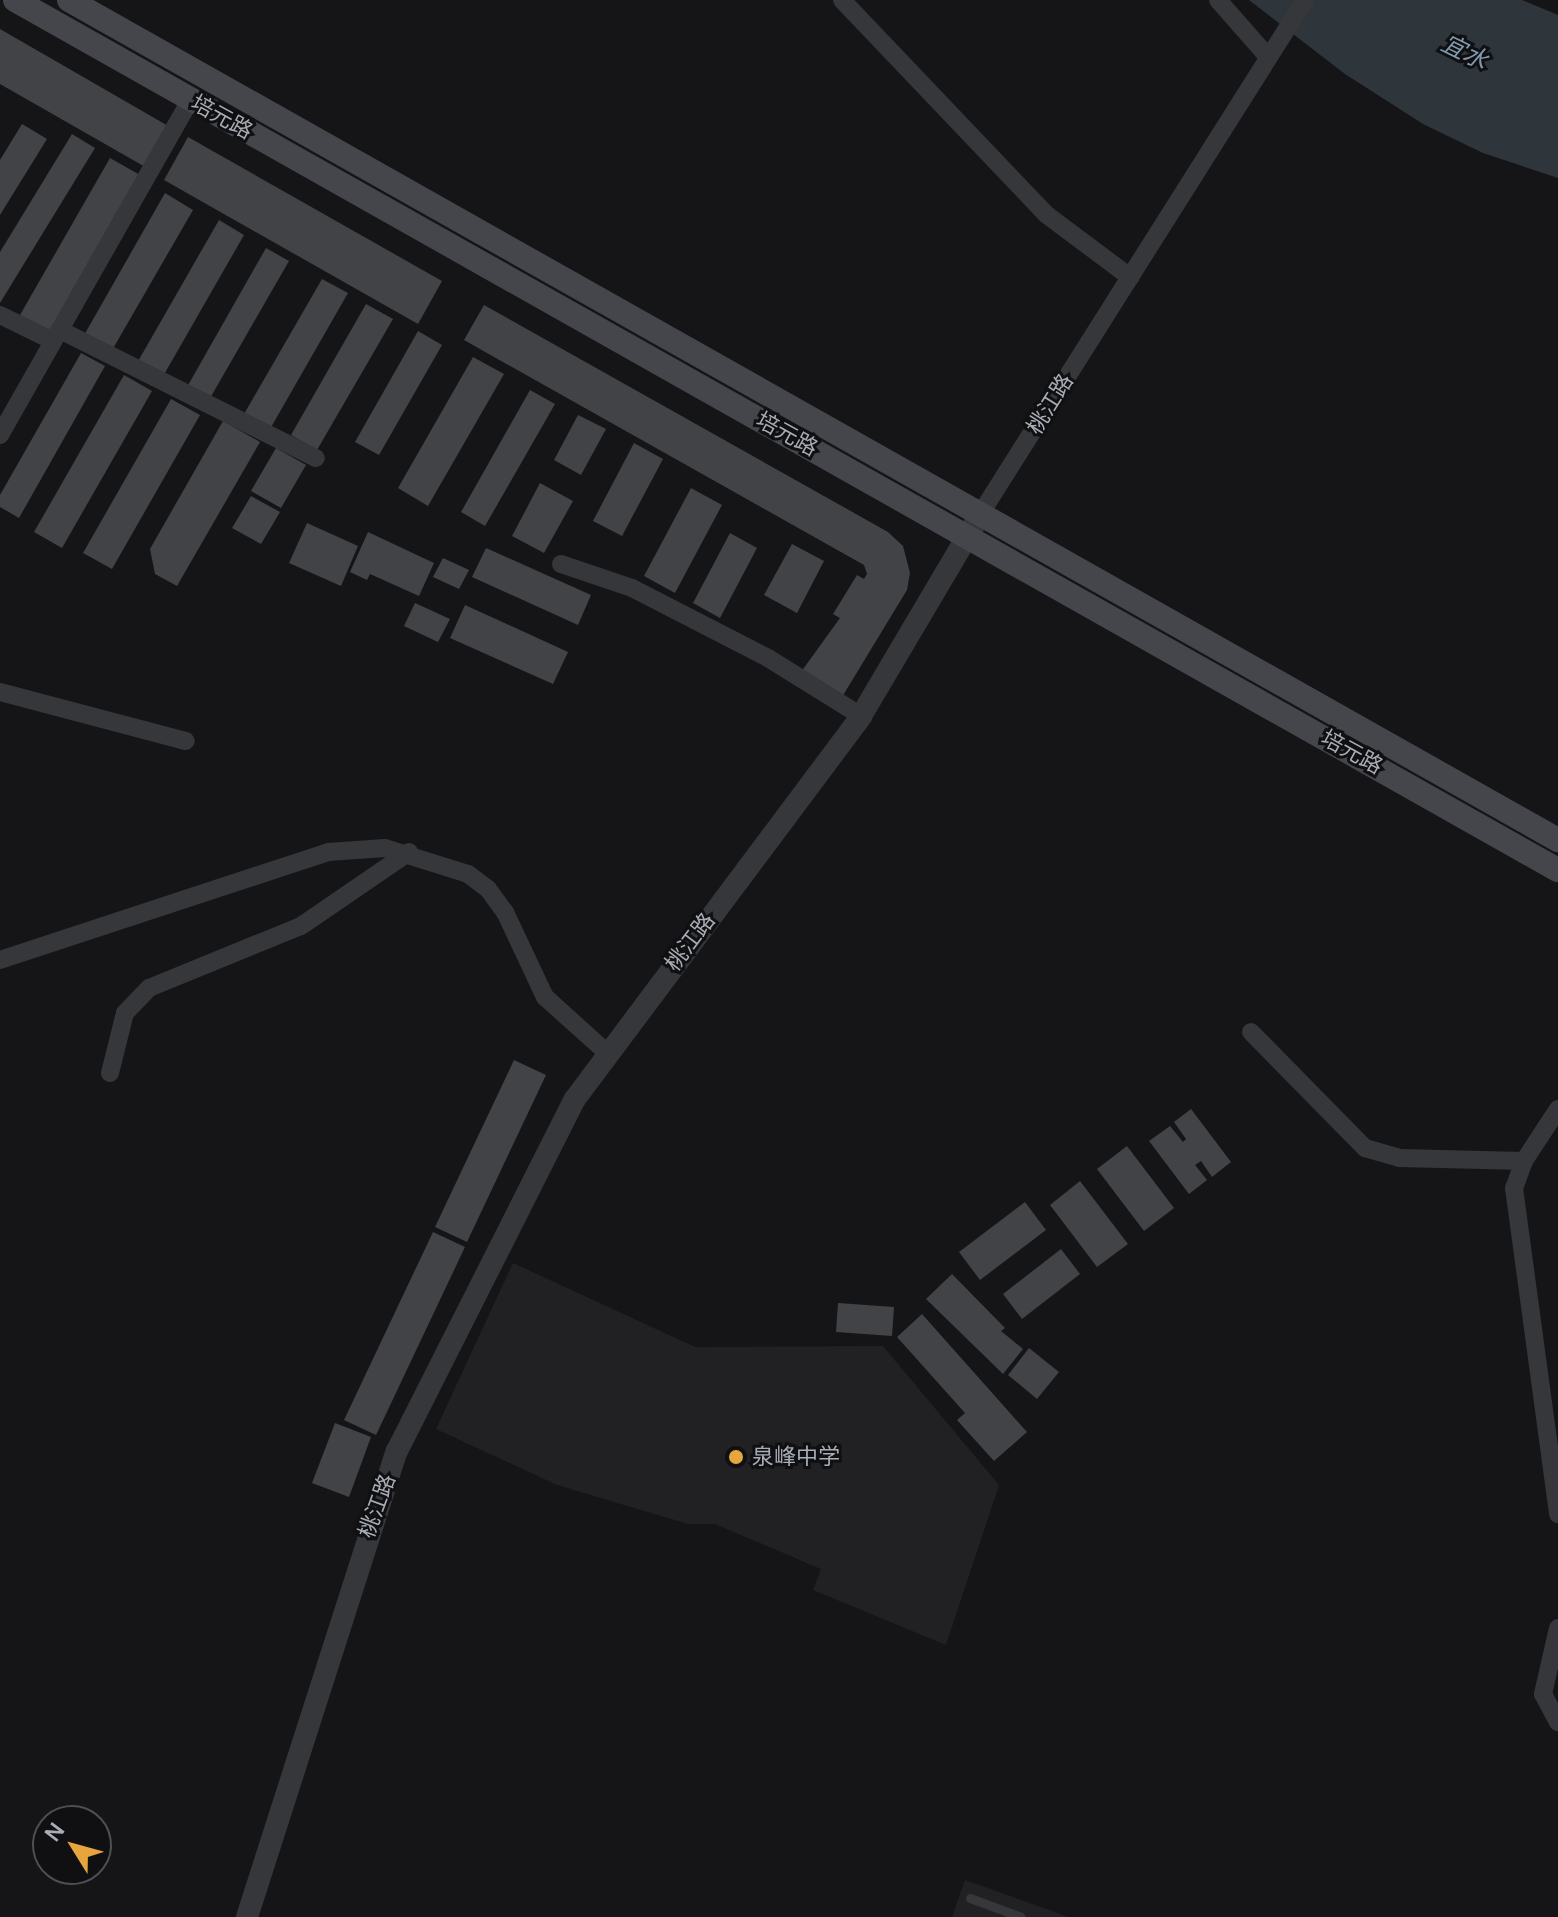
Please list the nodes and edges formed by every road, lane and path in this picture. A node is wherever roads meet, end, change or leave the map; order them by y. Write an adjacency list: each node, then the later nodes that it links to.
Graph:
1 (15, 0): 7 (main road, 培元路)
2 (69, 0): 13 (main road, 培元路)
3 (842, 0): 8 (street)
4 (1218, 0): 6 (street)
5 (1305, 0): 6 (street, 桃江路)
6 (1268, 57): 8 (street, 桃江路)
7 (191, 99): 10 (street); 14 (main road, 培元路)
8 (1130, 277): 13 (street, 桃江路)
9 (0, 315): 10 (street)
10 (56, 335): 11 (street); 12 (street)
11 (0, 435)
12 (316, 458)
13 (981, 513): 14 (street, 桃江路); 19 (main road, 培元路)
14 (968, 536): 17 (street, 桃江路); 21 (main road, 培元路)
15 (561, 564): 17 (street)
16 (0, 692): 18 (street)
17 (861, 716): 24 (street, 桃江路)
18 (186, 741)
19 (1558, 840)
20 (409, 852): 22 (street); 24 (street); 25 (street)
21 (1558, 870)
22 (0, 960)
23 (1251, 1032): 27 (street)
24 (606, 1052): 32 (street, 桃江路)
25 (110, 1073)
26 (1558, 1109): 27 (street)
27 (1524, 1161): 28 (street)
28 (1558, 1514)
29 (1558, 1628): 30 (street)
30 (1558, 1722)
31 (970, 1898): 33 (lane)
32 (247, 1917)
33 (1021, 1917)

